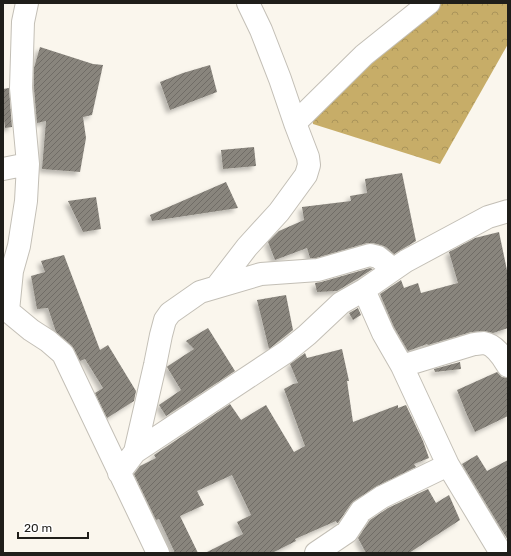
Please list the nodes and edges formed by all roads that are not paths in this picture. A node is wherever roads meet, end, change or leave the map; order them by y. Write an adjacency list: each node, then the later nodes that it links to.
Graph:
1 (27, 3): 5 (street)
2 (248, 3): 4 (street)
3 (428, 3): 4 (street)
4 (295, 123): 9 (street)
5 (28, 164): 6 (street); 11 (street)
6 (3, 169)
7 (508, 211): 8 (street)
8 (393, 269): 9 (street); 10 (street)
9 (217, 286): 14 (street)
10 (364, 290): 12 (street); 14 (street)
11 (6, 311): 16 (street)
12 (402, 366): 13 (street); 15 (street)
13 (508, 366)
14 (135, 452): 16 (street)
15 (448, 464): 18 (street); 19 (street)
16 (119, 473): 17 (street)
17 (158, 553)
18 (316, 553)
19 (501, 553)

